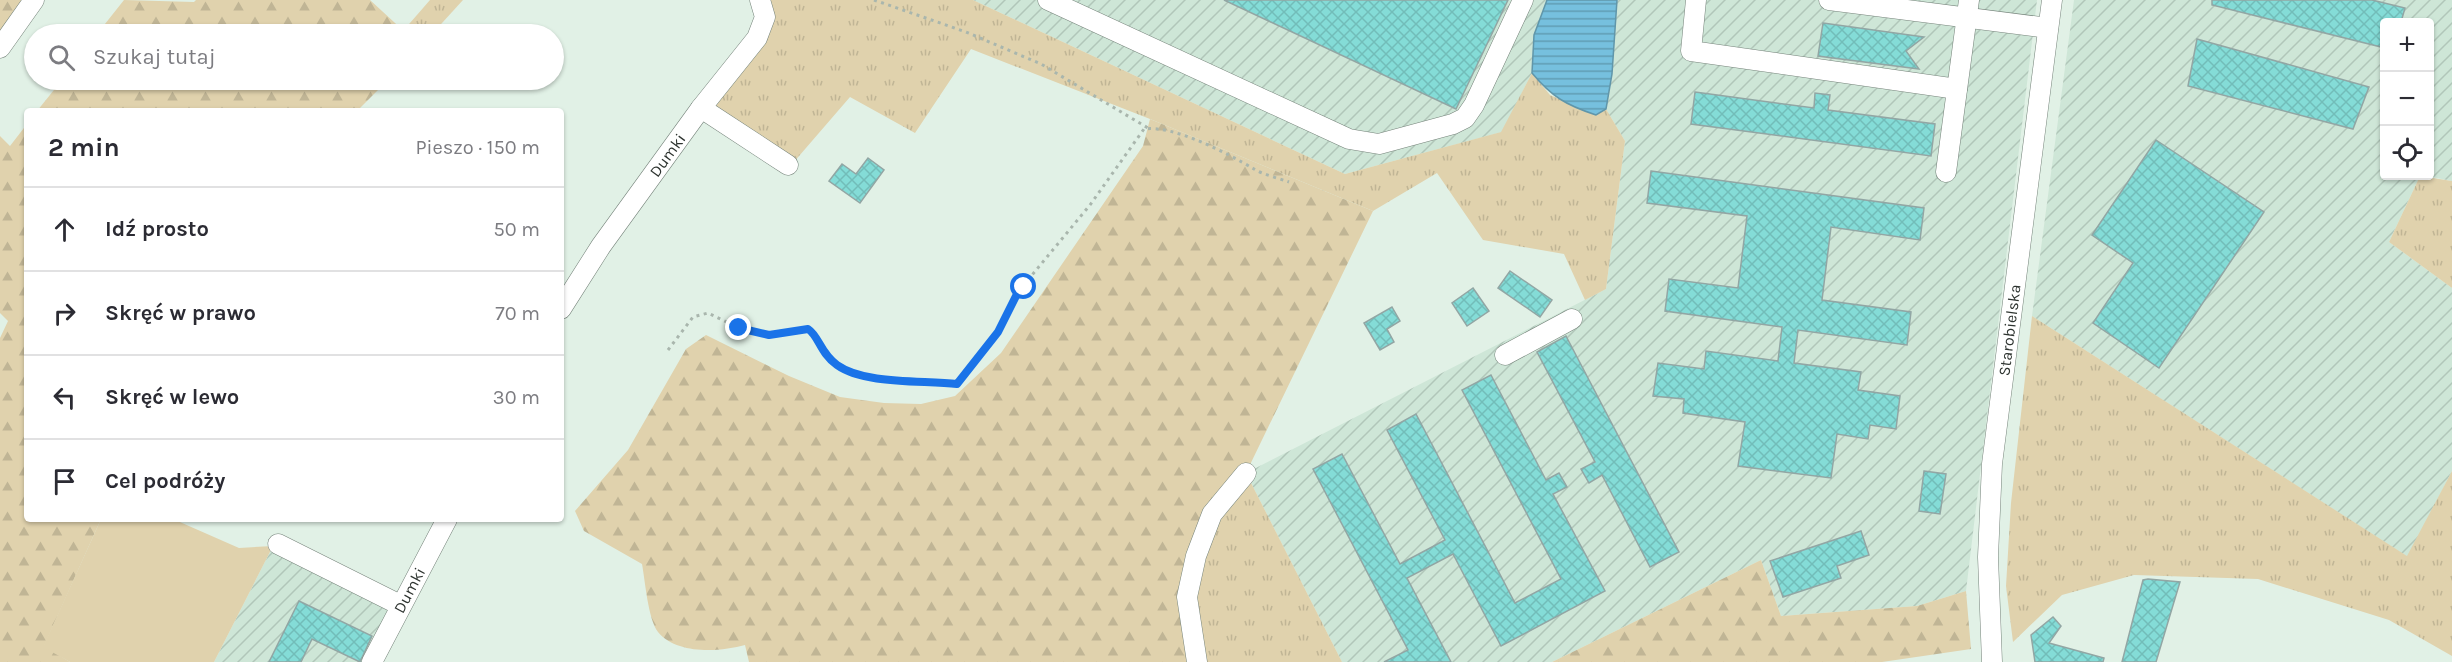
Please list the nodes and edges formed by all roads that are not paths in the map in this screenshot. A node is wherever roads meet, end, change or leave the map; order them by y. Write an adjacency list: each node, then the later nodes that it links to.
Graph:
1 (34, 0): 10 (street)
2 (760, 0): 12 (street, Dumki)
3 (1048, 0): 4 (street)
4 (1523, 0)
5 (1696, 0): 11 (street)
6 (1829, 0): 8 (street)
7 (2052, 0): 9 (street, Starobielska)
8 (1968, 9): 9 (street); 11 (street)
9 (2048, 28): 24 (street, Starobielska)
10 (0, 48)
11 (1957, 89): 14 (street)
12 (701, 108): 13 (street); 15 (street, Dumki)
13 (788, 165)
14 (1946, 172)
15 (564, 304)
16 (1572, 319): 17 (street)
17 (1505, 355)
18 (1246, 473): 23 (street)
19 (445, 522): 21 (street, Dumki)
20 (278, 544): 21 (street)
21 (400, 605): 22 (street, Dumki)
22 (372, 662)
23 (1197, 662)
24 (1992, 662)

